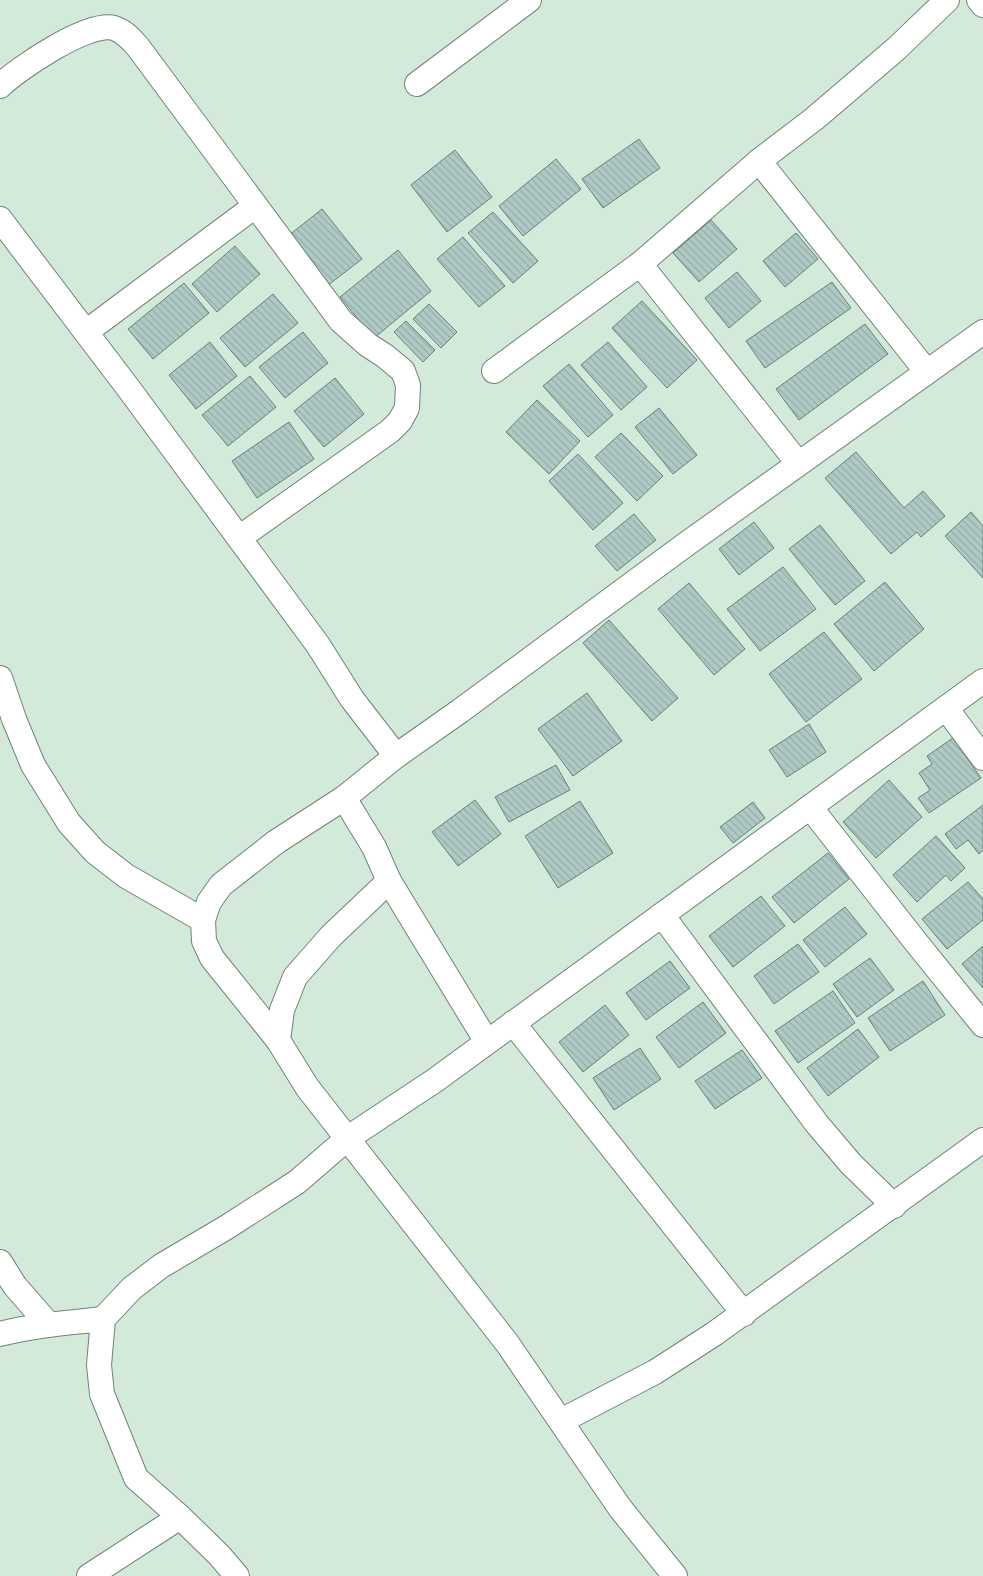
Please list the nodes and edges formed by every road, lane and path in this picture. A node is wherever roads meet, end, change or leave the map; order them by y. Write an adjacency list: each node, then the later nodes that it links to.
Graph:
1 (529, 0): 5 (street)
2 (948, 0): 7 (street)
3 (980, 0): 4 (street)
4 (983, 5)
5 (417, 84)
6 (0, 86): 8 (street)
7 (759, 161): 10 (street); 14 (street)
8 (255, 206): 11 (street); 16 (street)
9 (0, 219): 11 (street)
10 (640, 264): 13 (street); 15 (street)
11 (86, 332): 16 (street)
12 (983, 332): 14 (street)
13 (494, 371)
14 (927, 372): 15 (street)
15 (798, 463): 20 (street)
16 (239, 538): 20 (street)
17 (0, 678): 26 (street)
18 (983, 681): 19 (street)
19 (946, 708): 21 (street); 23 (street)
20 (396, 756): 22 (street)
21 (983, 758)
22 (344, 798): 24 (street); 26 (street)
23 (810, 807): 25 (street); 28 (street)
24 (389, 881): 29 (street); 30 (street)
25 (662, 914): 27 (street); 33 (street)
26 (203, 920): 29 (street)
27 (513, 1024): 30 (street); 35 (street)
28 (983, 1025)
29 (278, 1040): 31 (street)
30 (488, 1042): 31 (street)
31 (348, 1138): 36 (street); 39 (street)
32 (983, 1140): 33 (street)
33 (894, 1206): 35 (street)
34 (0, 1262): 37 (street)
35 (744, 1314): 39 (street)
36 (103, 1319): 37 (street); 40 (street)
37 (49, 1325): 38 (street)
38 (0, 1334)
39 (562, 1420): 43 (street)
40 (180, 1517): 41 (street); 42 (street)
41 (89, 1576)
42 (237, 1576)
43 (675, 1576)

